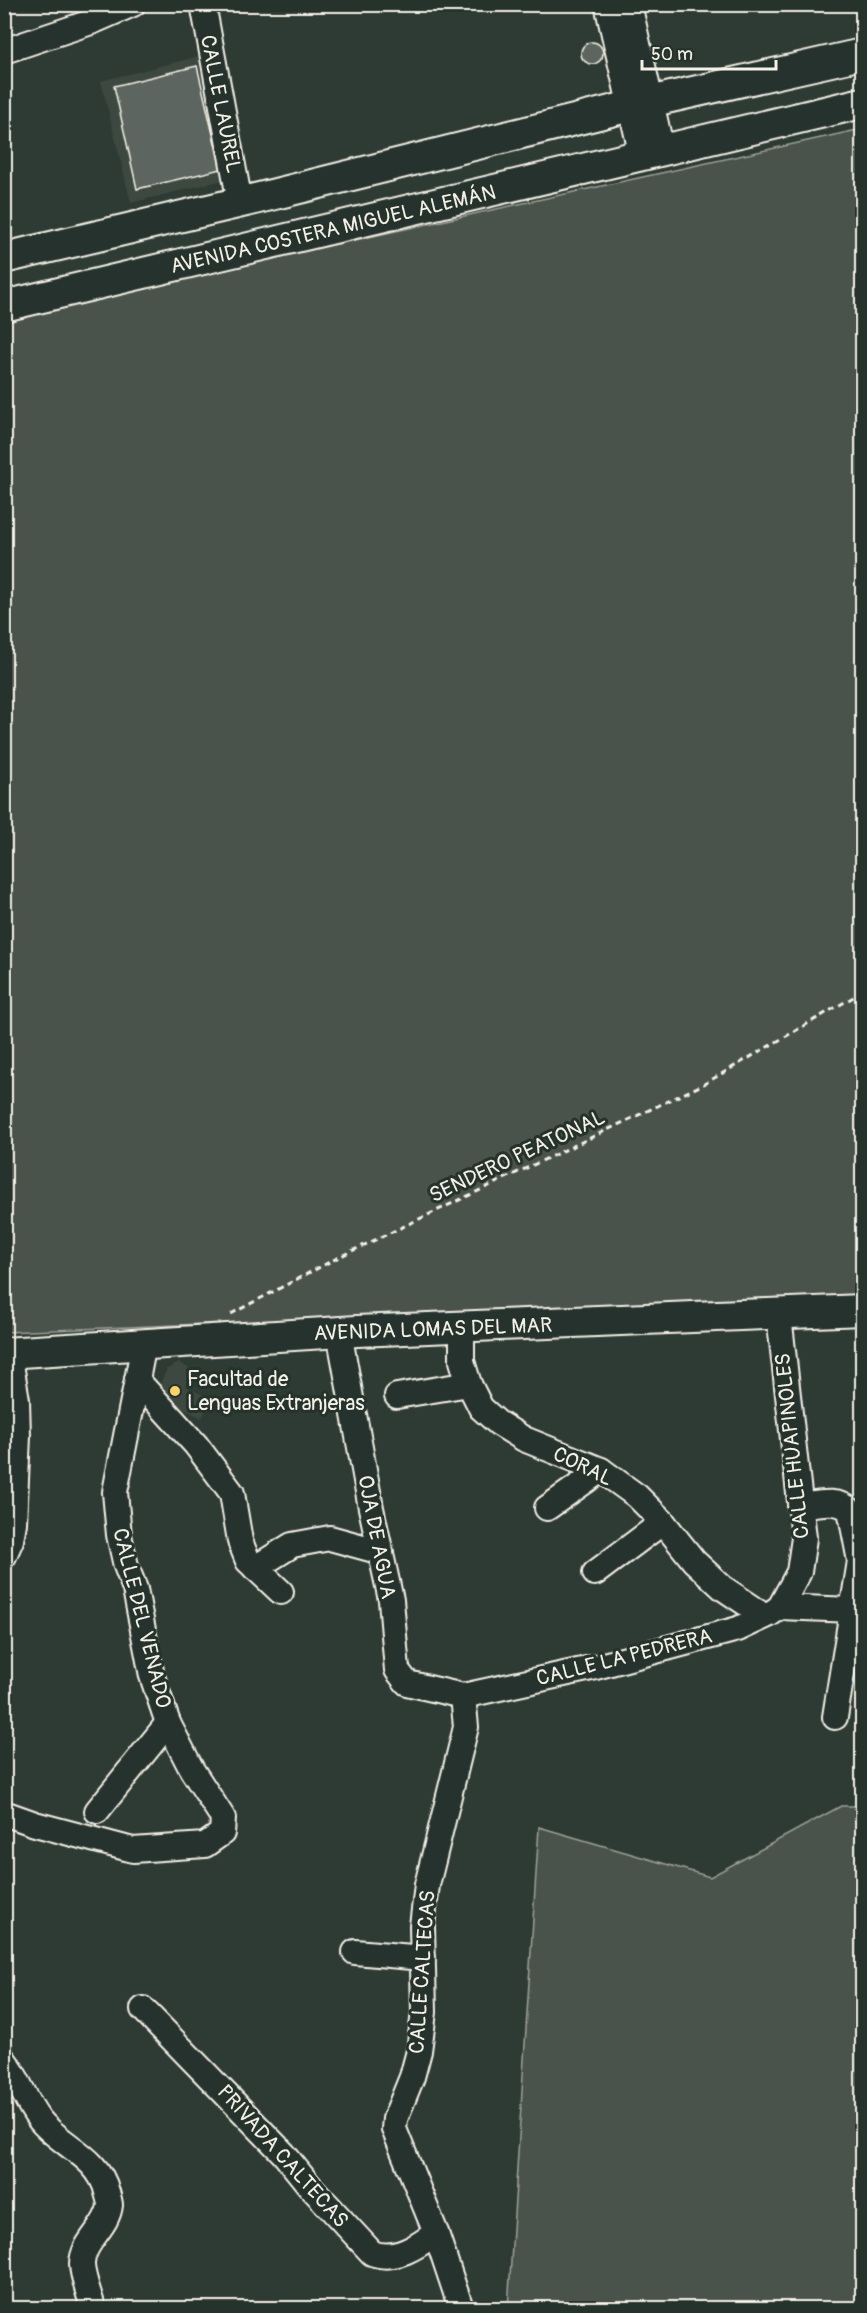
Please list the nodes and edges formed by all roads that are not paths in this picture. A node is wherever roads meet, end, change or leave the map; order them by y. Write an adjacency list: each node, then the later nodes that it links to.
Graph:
1 (133, 4): 5 (street)
2 (202, 4): 10 (street, CALLE LAUREL)
3 (607, 4): 8 (street)
4 (629, 4): 8 (street)
5 (4, 51)
6 (862, 54): 8 (main road)
7 (862, 103): 9 (main road, AVENIDA COSTERA MIGUEL ALEMÁN)
8 (641, 104): 9 (street); 10 (main road)
9 (652, 153): 12 (main road, AVENIDA COSTERA MIGUEL ALEMÁN)
10 (240, 203): 11 (main road)
11 (4, 258)
12 (4, 306)
13 (862, 1310): 14 (main road, AVENIDA LOMAS DEL MAR)
14 (778, 1315): 15 (main road, AVENIDA LOMAS DEL MAR); 23 (street, CALLE HUAPINOLES)
15 (462, 1327): 16 (main road, AVENIDA LOMAS DEL MAR); 20 (street, CORAL)
16 (339, 1332): 17 (main road, AVENIDA LOMAS DEL MAR); 26 (street, OJA DE AGUA)
17 (144, 1344): 18 (main road, AVENIDA LOMAS DEL MAR); 19 (street, CALLE DEL VENADO)
18 (7, 1353): 27 (street)
19 (137, 1380): 28 (street); 35 (street, CALLE DEL VENADO)
20 (469, 1384): 21 (street); 22 (street, CORAL)
21 (397, 1396)
22 (601, 1470): 24 (street); 25 (street, CORAL)
23 (800, 1506): 31 (street); 32 (street, CALLE HUAPINOLES)
24 (547, 1508)
25 (663, 1522): 29 (street); 32 (street, CORAL)
26 (381, 1552): 28 (street); 33 (street, OJA DE AGUA)
27 (4, 1556)
28 (255, 1568): 30 (street)
29 (595, 1573)
30 (281, 1592)
31 (852, 1610): 32 (street); 34 (street)
32 (772, 1611): 33 (street, CALLE LA PEDRERA)
33 (463, 1696): 39 (street, CALLE CALTECAS)
34 (835, 1717)
35 (168, 1722): 36 (street); 37 (street, CALLE DEL VENADO)
36 (97, 1811)
37 (4, 1813)
38 (356, 1952): 39 (street)
39 (423, 1958): 42 (street, CALLE CALTECAS)
40 (143, 2009): 42 (street, PRIVADA CALTECAS)
41 (4, 2060): 43 (street)
42 (436, 2232): 44 (street, CALLE CALTECAS)
43 (93, 2308)
44 (461, 2308)

